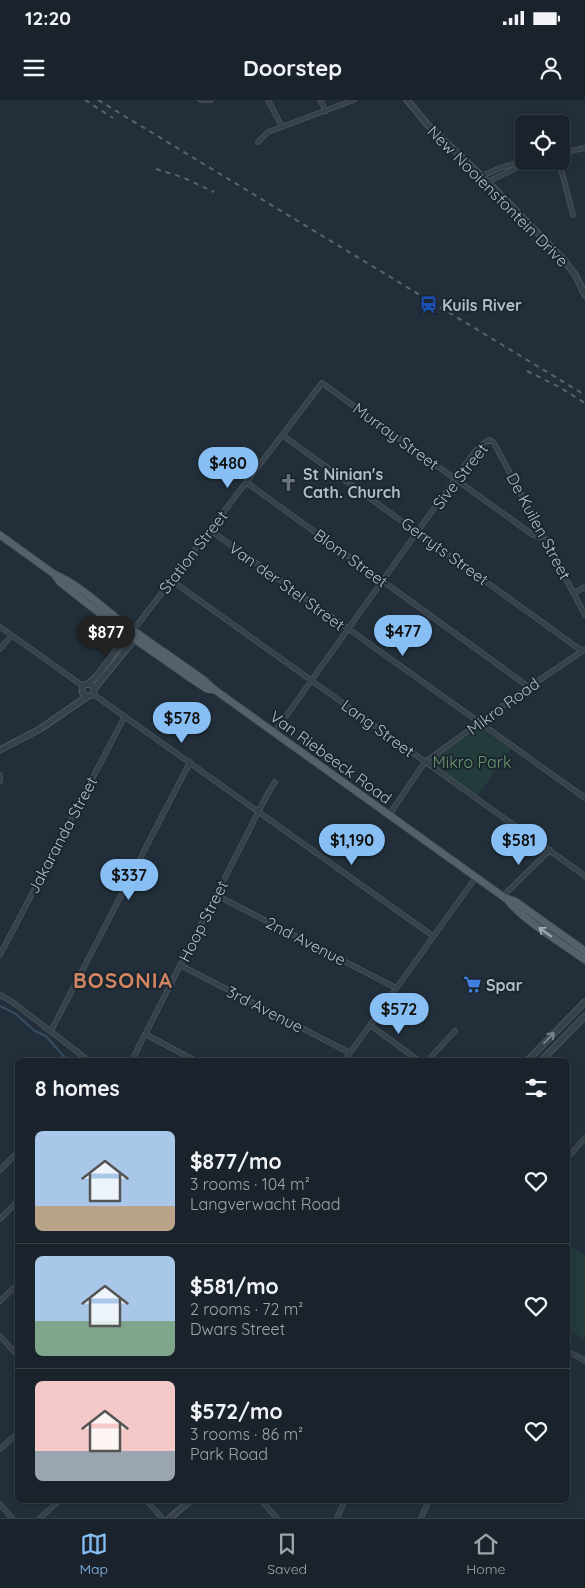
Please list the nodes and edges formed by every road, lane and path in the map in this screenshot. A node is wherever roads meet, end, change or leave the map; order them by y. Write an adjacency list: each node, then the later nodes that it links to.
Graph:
1 (201, 100): 2 (street)
2 (211, 100)
3 (268, 100): 8 (street)
4 (320, 100): 7 (street)
5 (354, 100): 7 (street)
6 (407, 100): 15 (street, New Nooiensfontein Drive)
7 (326, 111): 8 (street)
8 (282, 127): 9 (street)
9 (258, 142)
10 (585, 148): 11 (street)
11 (570, 151)
12 (515, 164): 15 (street)
13 (515, 169): 16 (street)
14 (561, 170): 17 (street)
15 (482, 176): 16 (street, New Nooiensfontein Drive)
16 (487, 182): 18 (street, New Nooiensfontein Drive)
17 (573, 215)
18 (585, 295)
19 (322, 383): 20 (street, Station Street); 22 (street, Murray Street)
20 (282, 435): 23 (street, Station Street); 25 (street, Gerryts Street)
21 (490, 440): 22 (street, Sive Street); 27 (street, De Kuilen Street)
22 (455, 479): 25 (street, Sive Street); 27 (street, Murray Street)
23 (246, 482): 24 (street, Station Street); 29 (street, Blom Street)
24 (210, 530): 28 (street, Station Street); 34 (street, Van der Stel Street)
25 (418, 532): 29 (street, Sive Street); 38 (street, Gerryts Street)
26 (0, 535): 35 (main road, Van Riebeeck Road)
27 (545, 539): 31 (street, De Kuilen Street)
28 (171, 580): 35 (street, Station Street); 39 (street, Lang Street)
29 (383, 580): 34 (street, Sive Street); 40 (street, Blom Street)
30 (585, 587): 31 (street)
31 (574, 593): 32 (street, De Kuilen Street)
32 (585, 615)
33 (0, 627): 36 (street)
34 (348, 629): 39 (street, Sive Street); 43 (street, Van der Stel Street)
35 (134, 632): 41 (street); 44 (main road, Van Riebeeck Road)
36 (11, 636): 37 (street); 41 (street)
37 (0, 648)
38 (584, 650): 40 (street, Mikro Road)
39 (312, 680): 44 (street, Sive Street); 47 (street, Lang Street)
40 (528, 687): 43 (street, Mikro Road)
41 (88, 690): 42 (street); 45 (street)
42 (125, 716): 46 (street); 61 (street, Jakaranda Street)
43 (478, 723): 47 (street, Mikro Road); 51 (street, Van der Stel Street)
44 (274, 734): 53 (main road, Van Riebeeck Road)
45 (0, 750)
46 (190, 762): 52 (street); 69 (street)
47 (425, 762): 53 (street, Mikro Road); 54 (street, Lang Street)
48 (0, 776): 49 (street)
49 (0, 781)
50 (275, 782): 52 (street, Hoop Street)
51 (585, 798)
52 (259, 812): 57 (street, Hoop Street); 59 (street)
53 (389, 815): 56 (main road, Van Riebeeck Road)
54 (550, 850): 55 (street, Lang Street); 58 (street)
55 (585, 876)
56 (476, 877): 58 (main road, Van Riebeeck Road); 59 (street)
57 (216, 895): 63 (street, Hoop Street); 64 (street, 2nd Avenue)
58 (504, 897): 60 (main road, Van Riebeeck Road); 62 (main road, Van Riebeeck Road, one-way to 58)
59 (434, 936): 64 (street)
60 (585, 951)
61 (0, 955)
62 (585, 960)
63 (180, 965): 71 (street, Hoop Street); 72 (street, 3rd Avenue)
64 (396, 988): 68 (street)
65 (0, 995): 69 (street)
66 (585, 1002): 79 (street, one-way to 66)
67 (585, 1016): 80 (street)
68 (370, 1025): 72 (street); 77 (street)
69 (51, 1031): 73 (street)
70 (455, 1031): 78 (street)
71 (145, 1034): 74 (street, Hoop Street); 75 (street)
72 (350, 1053): 76 (street)
73 (85, 1058)
74 (133, 1058)
75 (190, 1058)
76 (346, 1058)
77 (415, 1058)
78 (430, 1058)
79 (530, 1058)
80 (544, 1058)
81 (585, 1138): 83 (street)
82 (15, 1155): 84 (street)
83 (570, 1155)
84 (0, 1170)
85 (15, 1204): 86 (street)
86 (0, 1219)
87 (15, 1287): 88 (street)
88 (0, 1301)
89 (0, 1336): 90 (street)
90 (5, 1342): 91 (street); 93 (street)
91 (0, 1346)
92 (570, 1352): 94 (street)
93 (15, 1353)
94 (585, 1361)
95 (15, 1436): 96 (street)
96 (0, 1449)
97 (57, 1503): 105 (street)
98 (149, 1503): 106 (street)
99 (188, 1503): 107 (street)
100 (264, 1503): 108 (street)
101 (344, 1503): 109 (street)
102 (428, 1503): 110 (street)
103 (0, 1504): 104 (street)
104 (12, 1518)
105 (40, 1518)
106 (162, 1518)
107 (170, 1518)
108 (277, 1518)
109 (337, 1518)
110 (421, 1518)

